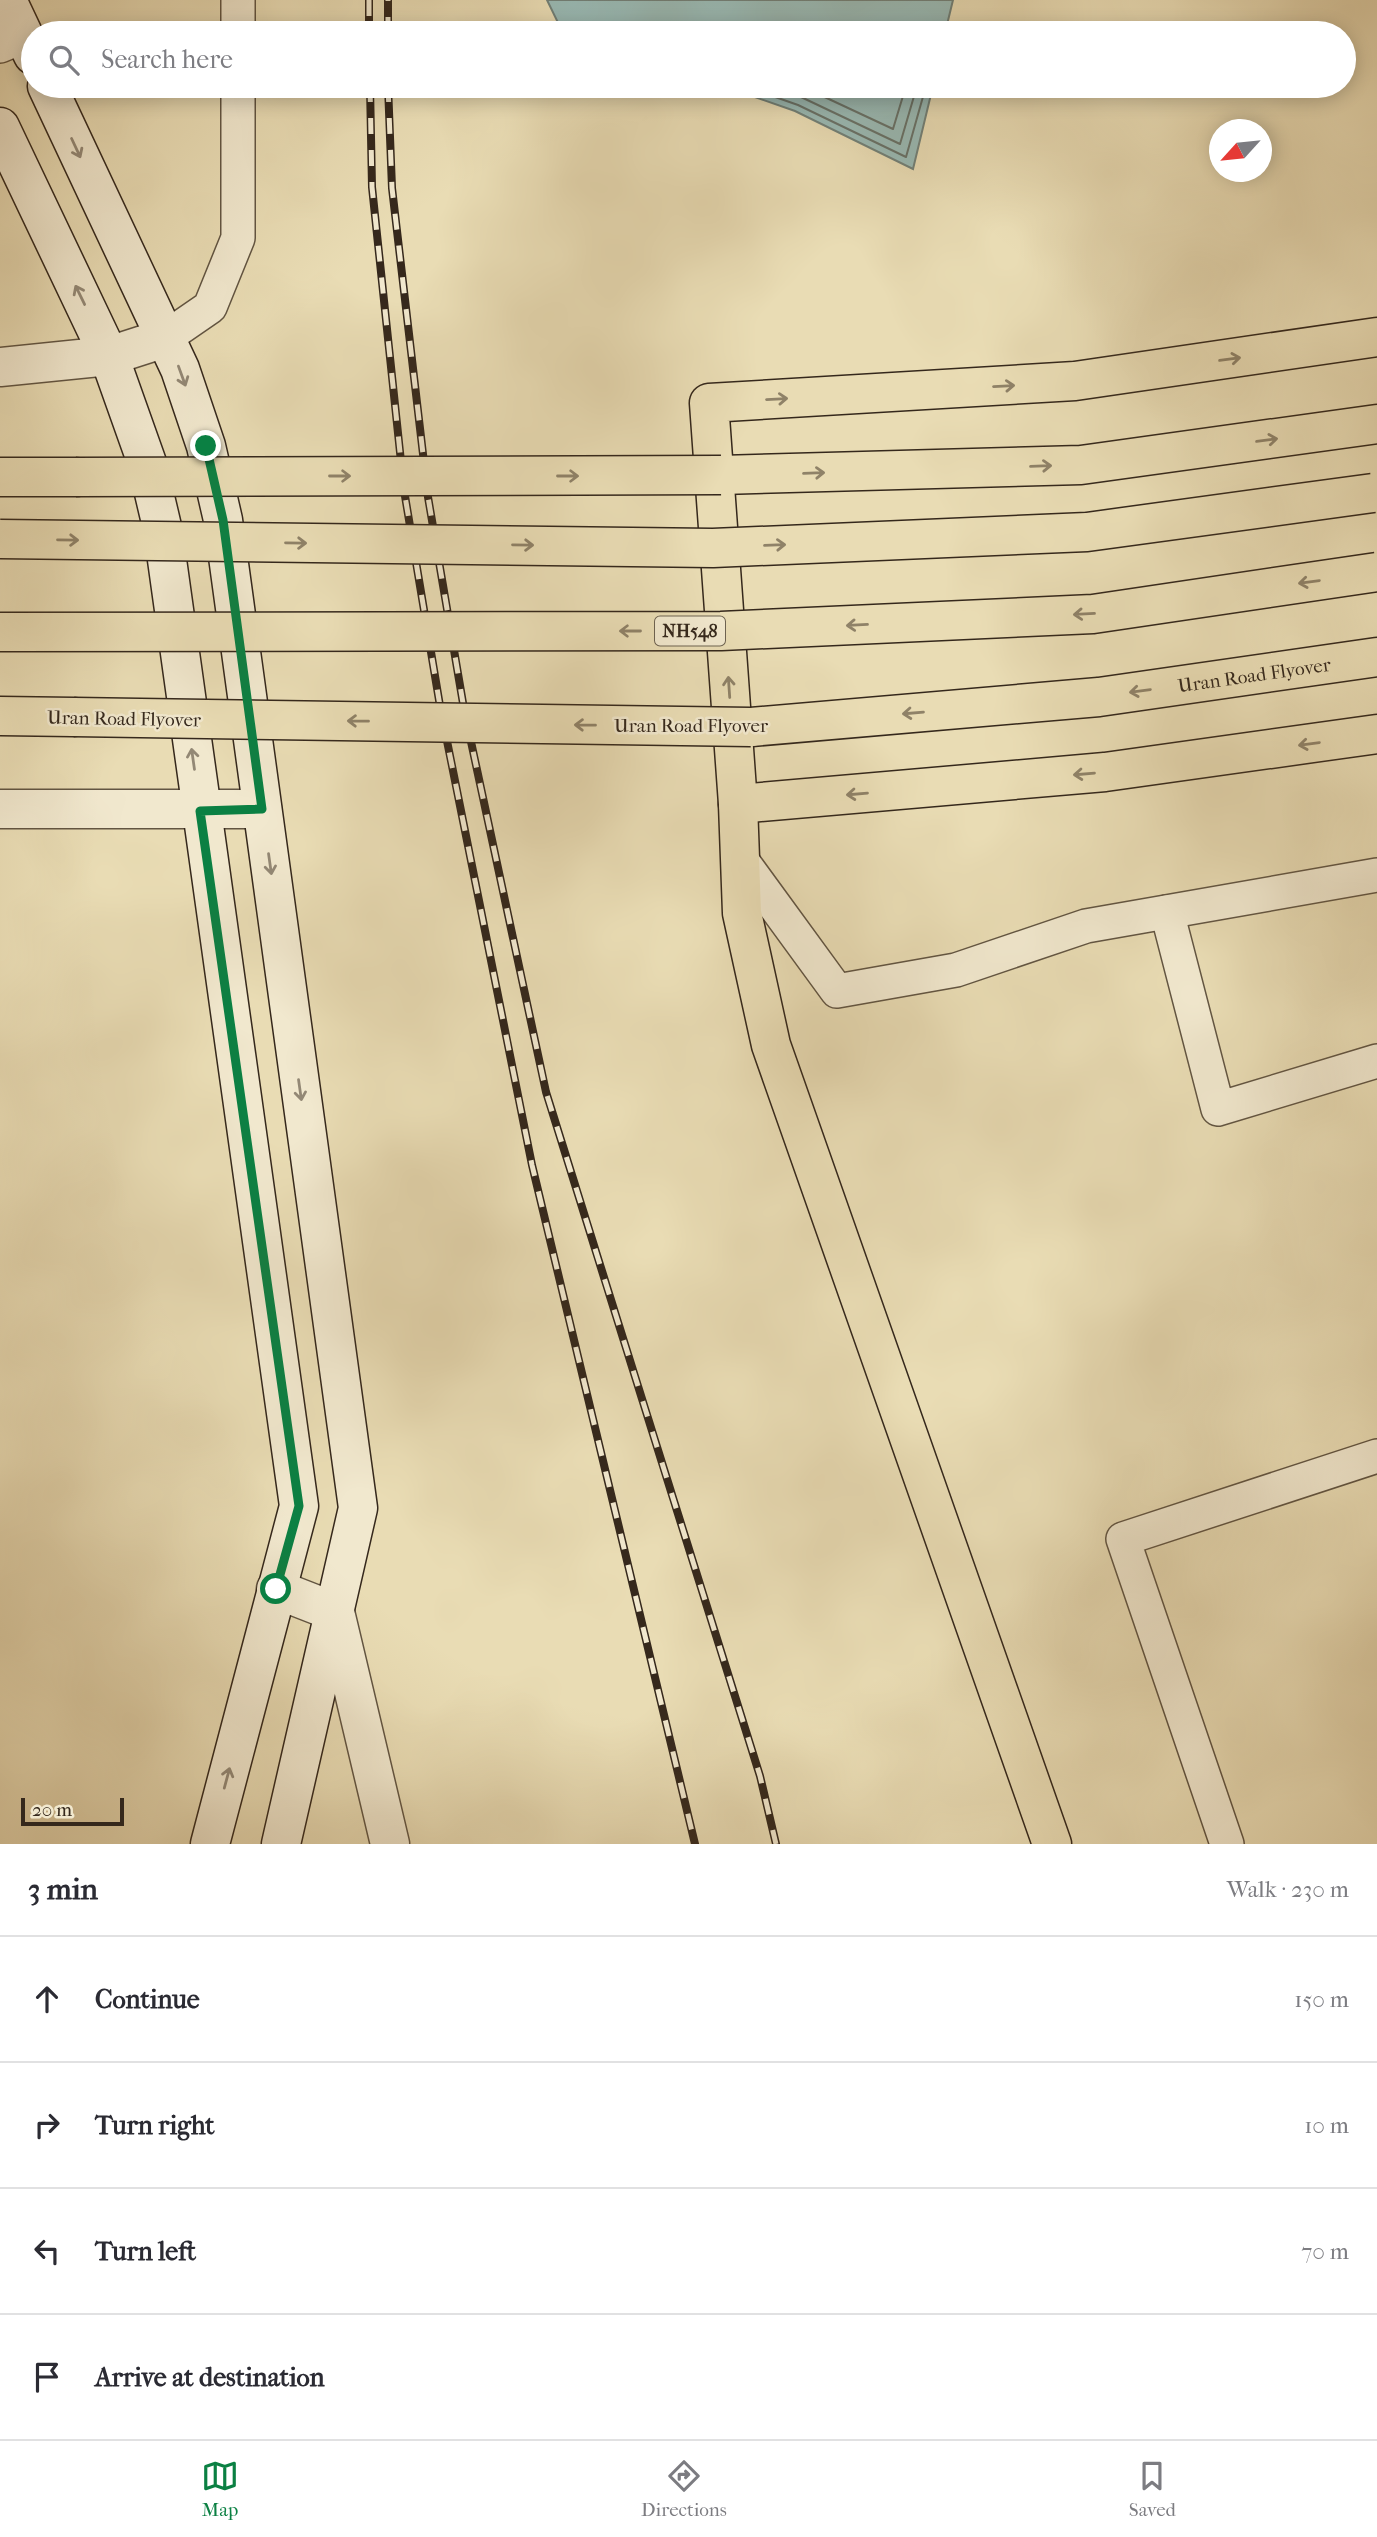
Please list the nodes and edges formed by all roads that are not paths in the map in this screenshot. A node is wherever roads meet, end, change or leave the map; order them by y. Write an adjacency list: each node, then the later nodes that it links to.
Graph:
1 (7, 0): 4 (main road)
2 (238, 0): 3 (street)
3 (238, 21)
4 (19, 46)
5 (53, 98): 9 (main road, one-way to 9)
6 (238, 98): 9 (street)
7 (0, 127): 10 (main road, one-way to 7)
8 (1377, 337): 21 (main road, one-way to 8)
9 (165, 338): 10 (main road); 23 (main road, one-way to 23)
10 (109, 356): 11 (main road); 24 (main road, one-way to 10)
11 (0, 367)
12 (1377, 424): 13 (main road, one-way to 12, bridge)
13 (0, 477)
14 (1375, 493): 15 (main road, one-way to 14, bridge)
15 (0, 539)
16 (1377, 572): 17 (main road, NH548, one-way to 17, bridge)
17 (0, 632)
18 (1377, 657): 19 (main road, Uran Road Flyover, one-way to 19, bridge)
19 (0, 716)
20 (1377, 734): 21 (main road, one-way to 21)
21 (737, 804): 25 (main road)
22 (0, 809): 24 (main road)
23 (262, 809): 24 (main road); 31 (main road, one-way to 31)
24 (200, 811): 30 (main road)
25 (740, 858): 27 (street); 35 (main road)
26 (1377, 874): 27 (street)
27 (1167, 912): 28 (street)
28 (1377, 1061)
29 (1377, 1456): 36 (street)
30 (276, 1589): 31 (main road); 32 (main road, one-way to 30)
31 (335, 1612): 33 (main road); 34 (main road)
32 (209, 1844)
33 (281, 1844)
34 (390, 1844)
35 (1052, 1844)
36 (1227, 1844)

